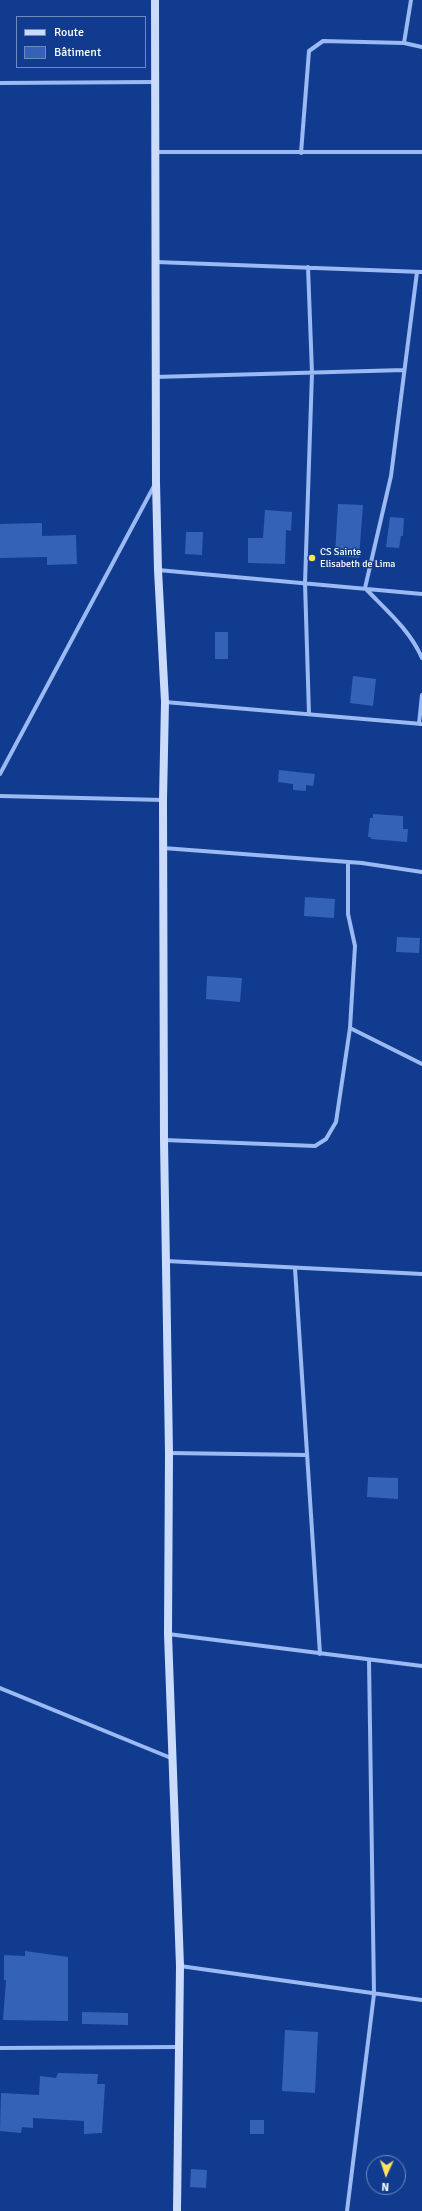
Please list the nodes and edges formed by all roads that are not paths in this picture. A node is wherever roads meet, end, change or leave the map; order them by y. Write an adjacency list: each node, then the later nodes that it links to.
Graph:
1 (155, 0): 5 (street)
2 (411, 0): 3 (street)
3 (404, 43): 4 (street); 9 (street)
4 (422, 47)
5 (155, 82): 6 (street); 7 (street)
6 (0, 83)
7 (154, 152): 9 (street); 10 (street)
8 (422, 152): 9 (street)
9 (301, 153)
10 (156, 262): 11 (street); 16 (street)
11 (308, 267): 12 (street); 15 (street)
12 (417, 272): 13 (street); 14 (street)
13 (422, 272)
14 (404, 370): 15 (street); 20 (street)
15 (312, 373): 16 (street); 19 (street)
16 (155, 377): 17 (street)
17 (156, 482): 18 (street); 27 (street)
18 (158, 570): 19 (street); 24 (street)
19 (305, 583): 20 (street); 25 (street)
20 (365, 588): 21 (street); 22 (street)
21 (422, 594)
22 (422, 658)
23 (422, 695): 26 (street)
24 (166, 702): 25 (street); 29 (street)
25 (309, 714): 26 (street)
26 (421, 724)
27 (0, 774)
28 (0, 796): 29 (street)
29 (163, 800): 30 (street)
30 (163, 848): 31 (street); 35 (street)
31 (348, 862): 32 (street); 33 (street)
32 (422, 872)
33 (350, 1028): 34 (street); 35 (street)
34 (422, 1064)
35 (164, 1140): 36 (street)
36 (165, 1261): 37 (street); 39 (street)
37 (295, 1268): 38 (street); 40 (street)
38 (422, 1274)
39 (169, 1453): 40 (street); 41 (street)
40 (307, 1455): 42 (street)
41 (168, 1634): 42 (street); 46 (street)
42 (320, 1654): 43 (street)
43 (369, 1660): 44 (street); 48 (street)
44 (422, 1666)
45 (0, 1688): 46 (street)
46 (171, 1758): 47 (street)
47 (180, 1966): 48 (street); 50 (street)
48 (374, 1994): 49 (street); 53 (street)
49 (422, 2000)
50 (178, 2047): 51 (street); 52 (street)
51 (0, 2048)
52 (177, 2211)
53 (347, 2211)

